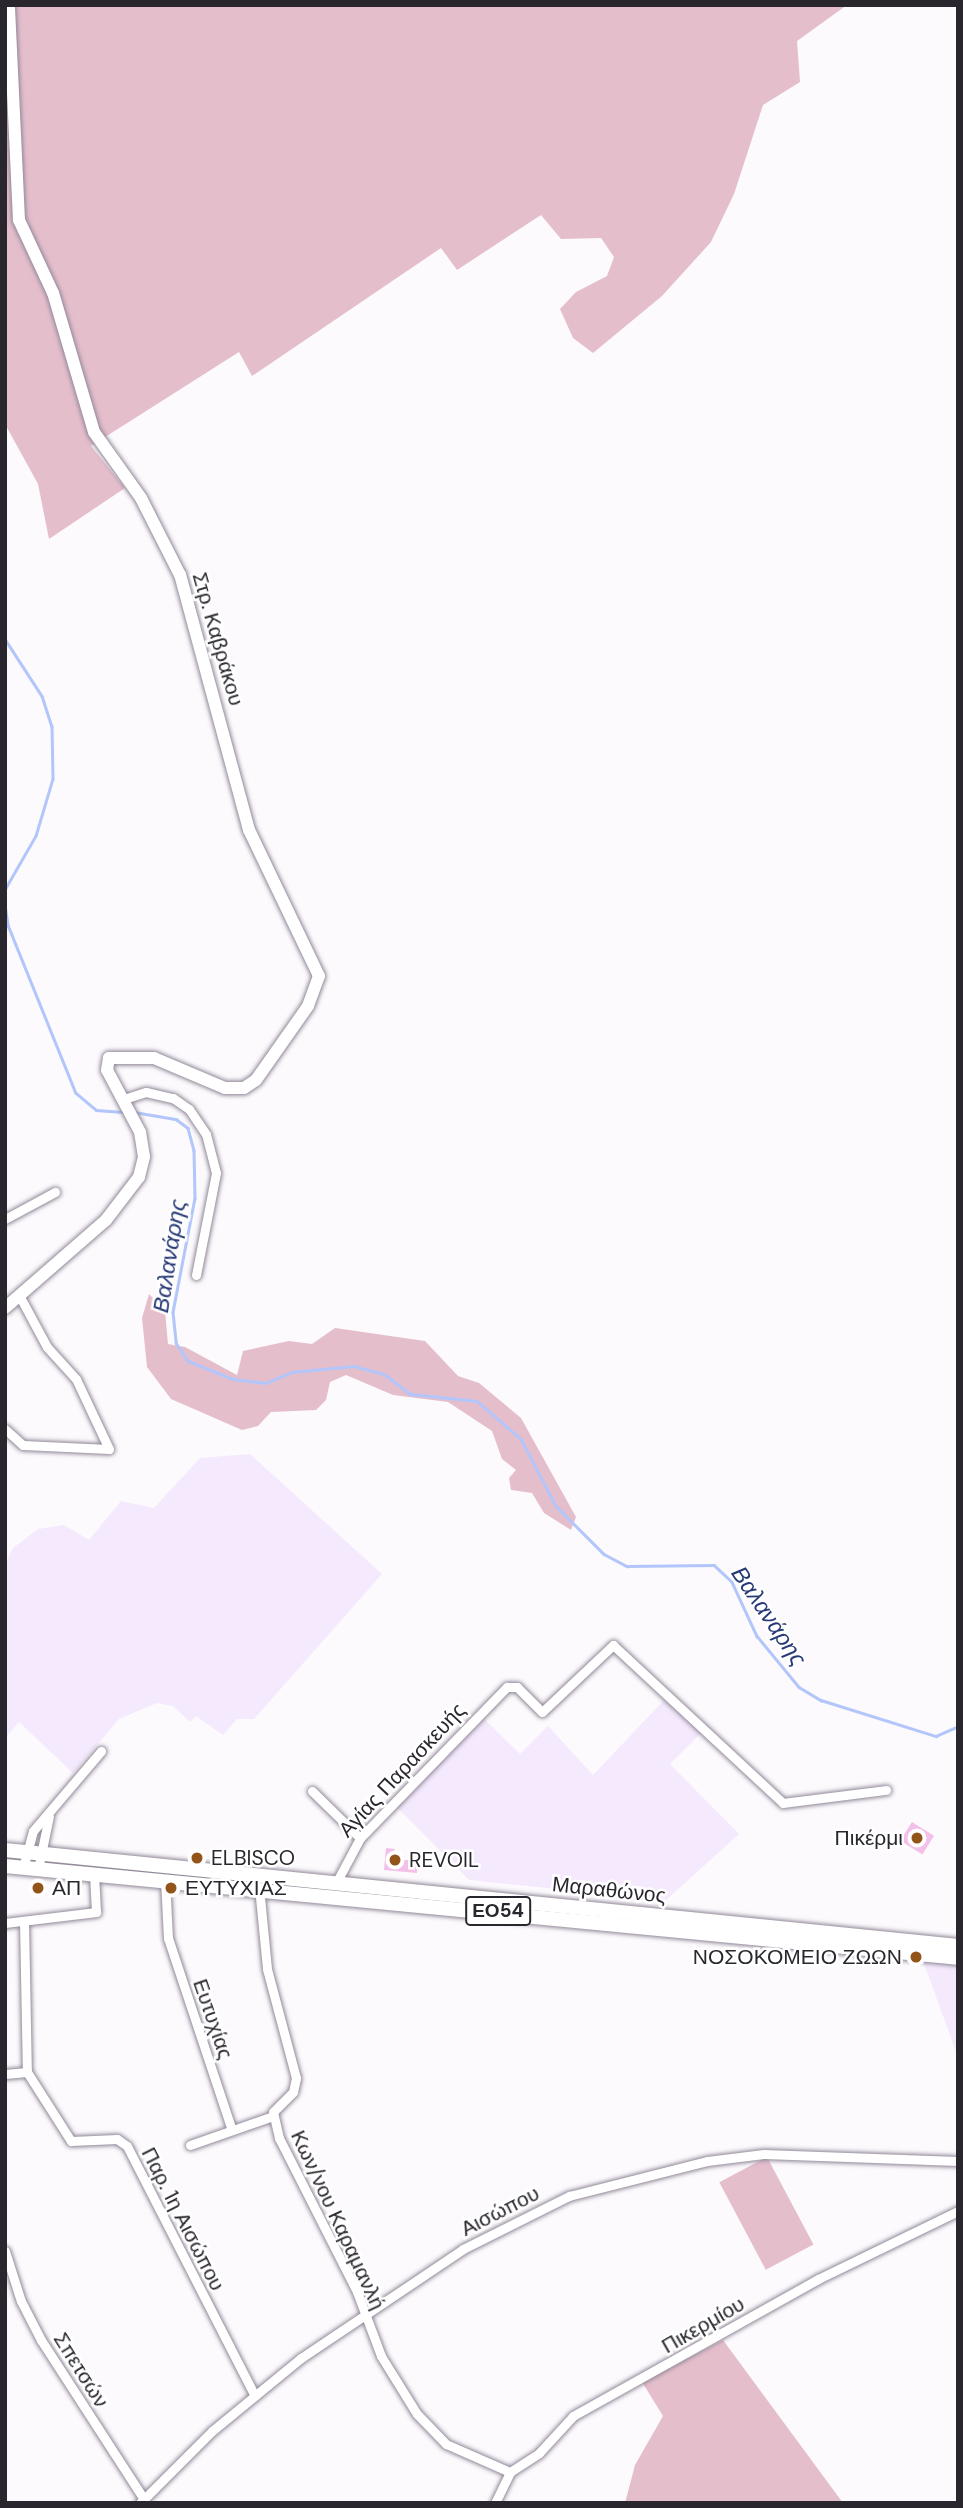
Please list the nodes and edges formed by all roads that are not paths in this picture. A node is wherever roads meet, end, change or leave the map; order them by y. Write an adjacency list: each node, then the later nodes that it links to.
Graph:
1 (9, 5): 2 (street, Στρ. Καβράκου)
2 (124, 1099): 5 (street); 6 (street)
3 (55, 1192): 4 (street)
4 (5, 1219)
5 (196, 1275)
6 (19, 1295): 7 (street); 8 (street)
7 (5, 1308)
8 (5, 1429)
9 (101, 1751): 12 (street)
10 (886, 1790): 13 (street, Αγίας Παρασκευής)
11 (312, 1791): 13 (street)
12 (52, 1810): 15 (street); 15 (street)
13 (360, 1838): 20 (street, Αγίας Παρασκευής)
14 (5, 1850): 15 (main road, Μαραθώνος / ΕΟ54)
15 (32, 1852): 17 (street); 17 (street); 20 (main road, Μαραθώνος / ΕΟ54)
16 (5, 1866): 17 (main road, Μαραθώνος / ΕΟ54)
17 (30, 1868): 18 (main road, Μαραθώνος / ΕΟ54)
18 (94, 1874): 19 (main road, Μαραθώνος / ΕΟ54); 22 (street)
19 (165, 1878): 21 (main road, Μαραθώνος / ΕΟ54); 29 (street, Ευτυχίας)
20 (336, 1883): 24 (main road, Μαραθώνος / ΕΟ54)
21 (259, 1887): 25 (main road, Μαραθώνος / ΕΟ54); 28 (street, Κων/νου Καραμανλή)
22 (24, 1921): 23 (street); 26 (street)
23 (5, 1923)
24 (958, 1946)
25 (958, 1958)
26 (27, 2072): 27 (street); 35 (street, Παρ. 1η Αισώπου)
27 (5, 2074)
28 (273, 2116): 29 (street); 34 (street, Κων/νου Καραμανλή)
29 (231, 2127): 30 (street)
30 (190, 2145)
31 (958, 2161): 34 (street, Αισώπου)
32 (958, 2211): 36 (street, Πικερμίου)
33 (5, 2251): 37 (street, Σπετσών)
34 (365, 2318): 35 (street, Αισώπου); 36 (street, Κων/νου Καραμανλή)
35 (254, 2394): 37 (street, Αισώπου)
36 (510, 2472): 38 (street)
37 (142, 2501)
38 (495, 2503)

